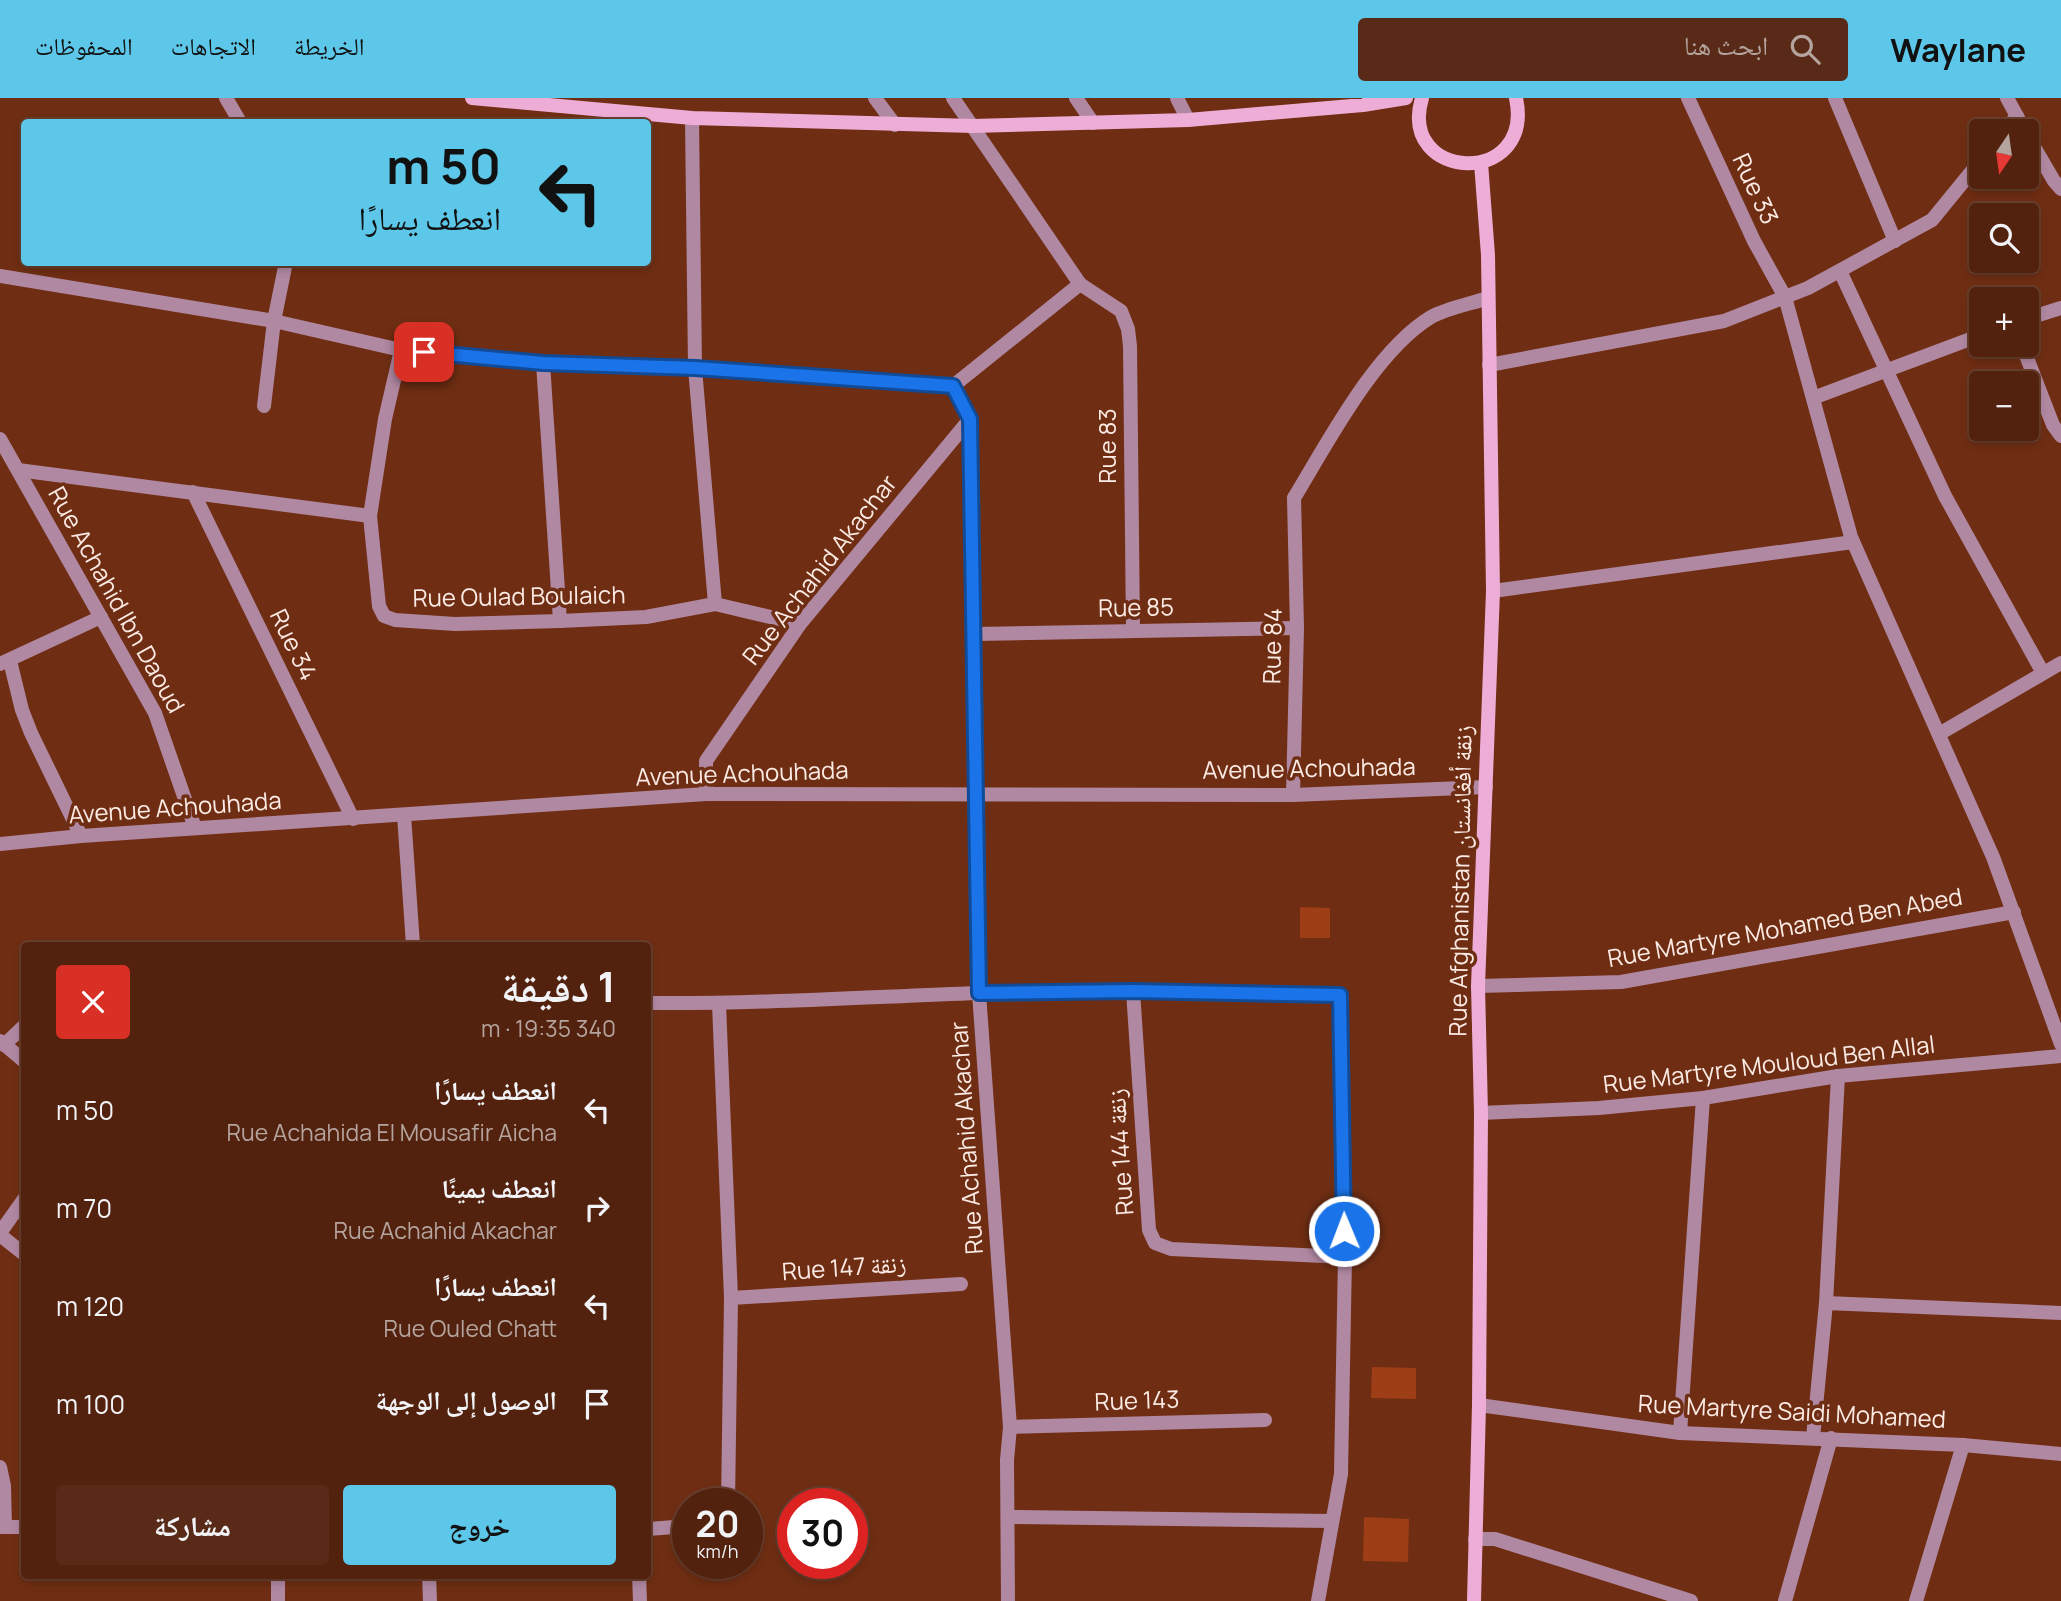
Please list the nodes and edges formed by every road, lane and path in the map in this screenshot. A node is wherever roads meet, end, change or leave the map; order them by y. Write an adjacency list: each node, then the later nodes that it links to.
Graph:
1 (226, 98): 16 (street)
2 (472, 98): 15 (street)
3 (875, 98): 21 (street)
4 (953, 98): 22 (street)
5 (1076, 98): 20 (street)
6 (1177, 98): 19 (street)
7 (1405, 98): 13 (street)
8 (1422, 98): 24 (street)
9 (1517, 98): 24 (street)
10 (1688, 98): 32 (street, Rue 33)
11 (1835, 98): 27 (street)
12 (2007, 98): 14 (street)
13 (1360, 101): 19 (street)
14 (2017, 116): 17 (street); 18 (street)
15 (692, 118): 21 (street); 42 (street)
16 (238, 119)
17 (2014, 119)
18 (2019, 119)
19 (1188, 120): 20 (street)
20 (1093, 122): 22 (street)
21 (895, 125): 22 (street)
22 (973, 126): 31 (street)
23 (2039, 155): 26 (street)
24 (1481, 163): 33 (street, Rue Afghanistan زنقة أفغانستان)
25 (1969, 175): 27 (street)
26 (2061, 189)
27 (1895, 240): 29 (street)
28 (285, 266): 36 (street)
29 (1840, 271): 32 (street); 43 (street)
30 (0, 276): 36 (street)
31 (1080, 284): 44 (street); 60 (street, Rue 83)
32 (1785, 297): 41 (street); 45 (street, Rue 33)
33 (1488, 298): 41 (street, Rue Afghanistan زنقة أفغانستان); 59 (street, Rue 84)
34 (2061, 308): 35 (street)
35 (2039, 315)
36 (274, 321): 38 (street); 46 (street)
37 (1969, 340): 43 (street)
38 (401, 350): 40 (street); 52 (street, Rue Oulad Boulaich)
39 (2027, 357): 48 (street)
40 (543, 363): 42 (street); 57 (street)
41 (1489, 365): 54 (street, Rue Afghanistan زنقة أفغانستان)
42 (695, 368): 44 (street); 55 (street)
43 (1888, 370): 45 (street); 64 (street)
44 (953, 386): 47 (street, Rue Achahid Akachar)
45 (1813, 398): 53 (street, Rue 33)
46 (264, 406)
47 (970, 419): 58 (street, Rue Achahid Akachar); 61 (street, Rue Achahid Akachar)
48 (2061, 436)
49 (0, 439): 50 (street, Rue Achahid Ibn Daoud)
50 (18, 470): 51 (street); 56 (street, Rue Achahid Ibn Daoud)
51 (193, 492): 52 (street); 71 (street, Rue 34)
52 (370, 516): 57 (street, Rue Oulad Boulaich)
53 (1853, 542): 54 (street); 65 (street, Rue 33)
54 (1493, 591): 66 (street, Rue Afghanistan زنقة أفغانستان)
55 (715, 604): 57 (street, Rue Oulad Boulaich); 58 (street)
56 (101, 617): 62 (street); 72 (street, Rue Achahid Ibn Daoud)
57 (560, 621)
58 (800, 624): 67 (street, Rue Achahid Akachar)
59 (1297, 628): 60 (street, Rue 85); 69 (street, Rue 84)
60 (1133, 630): 61 (street, Rue 85)
61 (975, 634): 68 (street, Rue Achahid Akachar)
62 (5, 663): 73 (street)
63 (2061, 663): 64 (street)
64 (2043, 673): 65 (street)
65 (1938, 734): 75 (street, Rue 33)
66 (1486, 787): 69 (street, Avenue Achouhada); 77 (street, Rue Afghanistan زنقة أفغانستان)
67 (706, 794): 68 (street, Avenue Achouhada); 70 (street, Avenue Achouhada)
68 (975, 795): 69 (street, Avenue Achouhada); 79 (street, Rue Achahid Akachar)
69 (1293, 795)
70 (404, 815): 71 (street, Avenue Achouhada); 76 (street)
71 (353, 819): 72 (street, Avenue Achouhada)
72 (195, 828): 73 (street, Avenue Achouhada)
73 (81, 836): 74 (street, Avenue Achouhada)
74 (0, 844)
75 (2014, 912): 77 (street, Rue Martyre Mohamed Ben Abed); 84 (street, Rue 33)
76 (413, 942)
77 (1478, 986): 89 (street, Rue Afghanistan زنقة أفغانستان)
78 (1133, 991): 79 (street); 93 (street, Rue 144 زنقة); 93 (street)
79 (979, 993): 81 (street); 100 (street, Rue Achahid Akachar)
80 (651, 1003): 81 (street)
81 (719, 1004): 95 (street)
82 (21, 1028): 83 (street)
83 (2, 1043): 86 (street)
84 (2061, 1044)
85 (2061, 1056): 87 (street, Rue Martyre Mouloud Ben Allal)
86 (21, 1059)
87 (1838, 1076): 88 (street, Rue Martyre Mouloud Ben Allal); 96 (street)
88 (1703, 1098): 89 (street, Rue Martyre Mouloud Ben Allal); 101 (street)
89 (1481, 1114): 98 (street, Rue Afghanistan زنقة أفغانستان)
90 (21, 1203): 91 (street)
91 (0, 1234): 92 (street)
92 (21, 1252)
93 (1345, 1257): 109 (street)
94 (961, 1284): 95 (street, Rue 147 زنقة)
95 (731, 1298): 107 (street)
96 (1826, 1303): 97 (street); 102 (street)
97 (2061, 1313)
98 (1479, 1405): 101 (street, Rue Martyre Saidi Mohamed); 114 (street, Rue Afghanistan زنقة أفغانستان)
99 (1265, 1420): 100 (street, Rue 143)
100 (1010, 1427): 108 (street, Rue Achahid Akachar)
101 (1680, 1433): 102 (street, Rue Martyre Saidi Mohamed)
102 (1813, 1438): 103 (street, Rue Martyre Saidi Mohamed)
103 (1831, 1438): 104 (street, Rue Martyre Saidi Mohamed); 125 (street)
104 (1963, 1445): 105 (street, Rue Martyre Saidi Mohamed); 126 (street)
105 (2061, 1454)
106 (0, 1467): 110 (street)
107 (727, 1488)
108 (1009, 1517): 109 (street); 121 (street, Rue Achahid Akachar)
109 (1332, 1521): 122 (street)
110 (2, 1527): 111 (street)
111 (21, 1527)
112 (672, 1527): 113 (street)
113 (651, 1528)
114 (1475, 1539): 123 (street, Rue Afghanistan زنقة أفغانستان); 124 (street)
115 (278, 1579): 118 (street)
116 (429, 1579): 119 (street)
117 (639, 1579): 120 (street)
118 (278, 1601)
119 (430, 1601)
120 (640, 1601)
121 (1008, 1601)
122 (1318, 1601)
123 (1474, 1601)
124 (1691, 1601)
125 (1785, 1601)
126 (1916, 1601)

